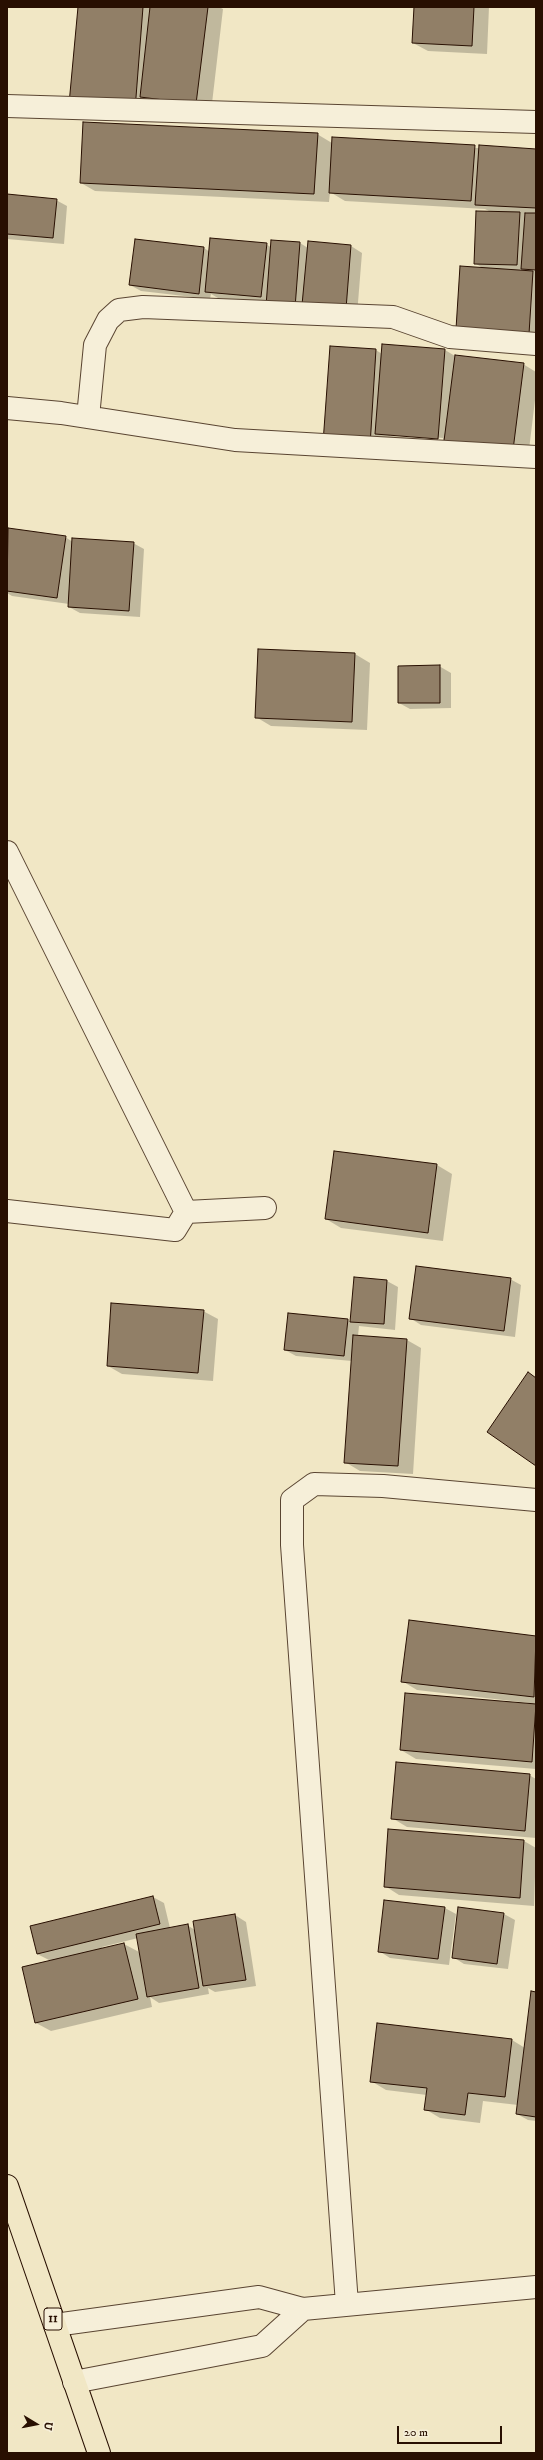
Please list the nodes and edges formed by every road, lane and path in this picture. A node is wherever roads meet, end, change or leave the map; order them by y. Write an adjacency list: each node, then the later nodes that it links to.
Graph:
1 (7, 106): 2 (street)
2 (536, 122)
3 (536, 344): 5 (street)
4 (7, 408): 5 (street)
5 (88, 417): 6 (street)
6 (536, 456)
7 (7, 852): 10 (street)
8 (265, 1208): 10 (street)
9 (7, 1211): 10 (street)
10 (186, 1212)
11 (536, 1500): 14 (street)
12 (7, 2186): 16 (highway, 11)
13 (536, 2287): 14 (street)
14 (347, 2304): 15 (street)
15 (303, 2309): 16 (street); 17 (street)
16 (55, 2325): 17 (highway, 11)
17 (74, 2382): 18 (highway, 11)
18 (99, 2453)

